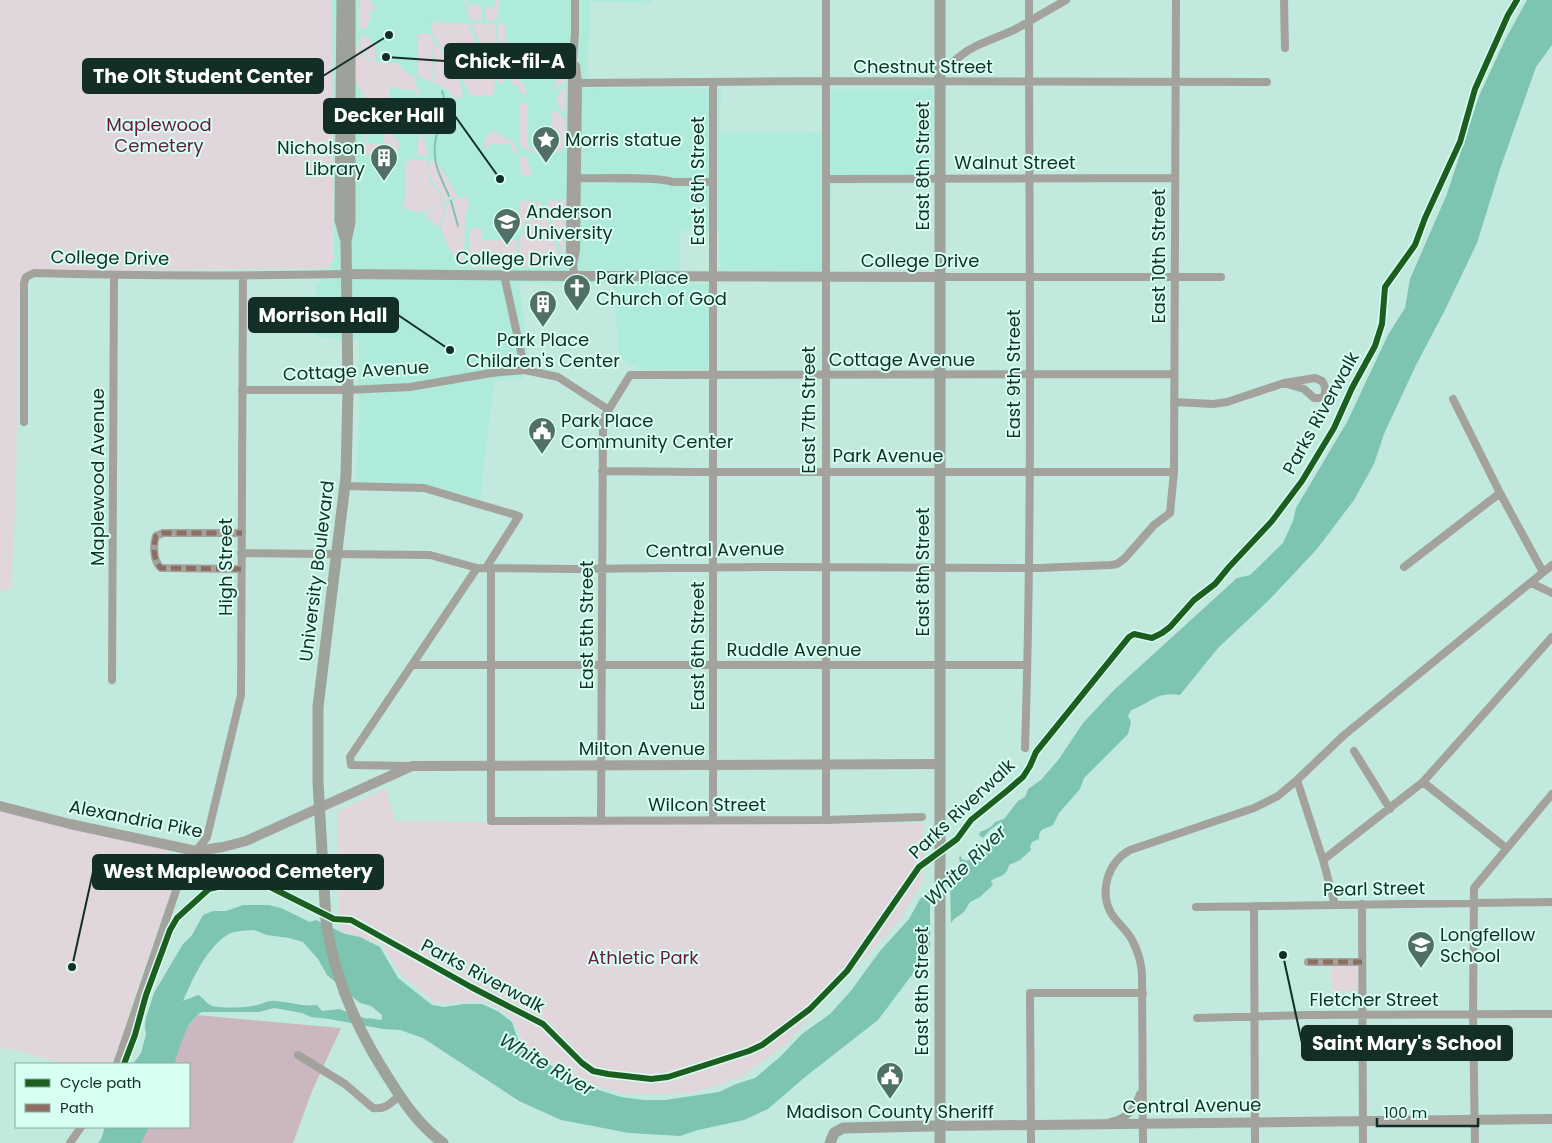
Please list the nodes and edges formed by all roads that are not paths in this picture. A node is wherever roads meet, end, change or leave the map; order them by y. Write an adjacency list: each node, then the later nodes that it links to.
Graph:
1 (342, 0): 25 (main road, University Boulevard)
2 (350, 0): 25 (main road, University Boulevard)
3 (575, 0): 19 (street)
4 (826, 0): 15 (street, East 7th Street)
5 (940, 0): 12 (main road, East 8th Street)
6 (1028, 0): 10 (street, East 9th Street)
7 (1066, 0): 10 (street)
8 (1176, 0): 13 (street, East 10th Street)
9 (1284, 0): 11 (street)
10 (1028, 22): 12 (street); 16 (street, East 9th Street)
11 (1284, 48)
12 (941, 77): 15 (street, Chestnut Street); 16 (street, Chestnut Street); 21 (main road, East 8th Street)
13 (1174, 81): 16 (street, Chestnut Street); 17 (street, Chestnut Street); 23 (street, East 10th Street)
14 (713, 82): 15 (street, Chestnut Street); 18 (street, Chestnut Street); 24 (street, East 6th Street)
15 (826, 82): 20 (street, East 7th Street)
16 (1029, 82): 22 (street, East 9th Street)
17 (1267, 82)
18 (579, 83)
19 (574, 178): 24 (street); 30 (street)
20 (826, 178): 21 (street, Walnut Street); 32 (street, East 7th Street)
21 (940, 178): 22 (street, Walnut Street); 33 (main road, East 8th Street)
22 (1030, 178): 23 (street, Walnut Street); 34 (street, East 9th Street)
23 (1174, 178): 35 (street, East 10th Street)
24 (713, 182): 31 (street, East 6th Street)
25 (345, 196): 26 (main road, University Boulevard)
26 (346, 274): 28 (street, College Drive); 29 (street, College Drive); 46 (main road, University Boulevard)
27 (114, 276): 28 (street, College Drive); 50 (street, College Drive); 83 (street, Maplewood Avenue)
28 (243, 276): 45 (street, High Street)
29 (504, 276): 30 (street, College Drive); 37 (street)
30 (574, 276): 31 (street, College Drive)
31 (713, 277): 32 (street, College Drive); 42 (street, East 6th Street)
32 (826, 277): 33 (street, College Drive); 43 (street, East 7th Street)
33 (940, 277): 34 (street, College Drive); 38 (main road, East 8th Street)
34 (1029, 277): 35 (street, College Drive); 39 (street, East 9th Street)
35 (1174, 277): 36 (street, College Drive); 40 (street, East 10th Street)
36 (1221, 277)
37 (524, 370): 46 (street, Cottage Avenue); 49 (street, Cottage Avenue)
38 (941, 374): 39 (street, Cottage Avenue); 43 (street, Cottage Avenue); 53 (main road, East 8th Street)
39 (1029, 374): 40 (street, Cottage Avenue); 54 (street, East 9th Street)
40 (1174, 374): 48 (street, East 10th Street)
41 (630, 375): 42 (street, Cottage Avenue); 49 (street, East 5th Street)
42 (713, 375): 43 (street, Cottage Avenue); 55 (street, East 6th Street)
43 (826, 375): 52 (street, East 7th Street)
44 (1284, 383): 44 (street); 48 (street)
45 (242, 390): 46 (street, Cottage Avenue); 60 (street, High Street)
46 (348, 390): 57 (main road, University Boulevard)
47 (1453, 399): 58 (street)
48 (1174, 402): 56 (street, East 10th Street)
49 (609, 410): 51 (street, East 5th Street)
50 (24, 422)
51 (602, 471): 55 (street, Park Avenue); 71 (street, East 5th Street)
52 (826, 471): 53 (street, Park Avenue); 55 (street, Park Avenue); 64 (street, East 7th Street)
53 (941, 471): 54 (street, Park Avenue); 67 (main road, East 8th Street)
54 (1029, 471): 56 (street, Park Avenue); 68 (street, East 9th Street)
55 (713, 472): 66 (street, East 6th Street)
56 (1174, 472): 59 (street, East 10th Street)
57 (345, 486): 62 (main road, University Boulevard); 65 (street)
58 (1500, 493): 69 (street); 72 (street)
59 (1170, 513): 68 (street, Central Avenue)
60 (242, 534): 61 (street, High Street); 70 (street)
61 (242, 553): 62 (street, Central Avenue); 70 (street, High Street)
62 (336, 555): 65 (street, Central Avenue); 96 (main road, University Boulevard)
63 (1552, 565): 72 (street)
64 (826, 567): 66 (street, Central Avenue); 67 (street, Central Avenue); 80 (street, East 7th Street)
65 (485, 568): 71 (street, Central Avenue); 76 (street); 77 (street)
66 (713, 568): 71 (street, Central Avenue); 79 (street, East 6th Street)
67 (941, 568): 68 (street, Central Avenue); 81 (main road, East 8th Street)
68 (1028, 568): 82 (street, East 9th Street)
69 (1404, 568)
70 (241, 569): 103 (street, High Street)
71 (602, 569): 78 (street, East 5th Street)
72 (1543, 572): 73 (street)
73 (1531, 583): 74 (street); 92 (street)
74 (1552, 593)
75 (1552, 637): 93 (street)
76 (412, 665): 77 (street, Ruddle Avenue); 90 (street, Milton Avenue)
77 (491, 665): 78 (street, Ruddle Avenue); 91 (street)
78 (602, 665): 79 (street, Ruddle Avenue); 87 (street, East 5th Street)
79 (713, 665): 80 (street, Ruddle Avenue); 88 (street, East 6th Street)
80 (826, 665): 81 (street, Ruddle Avenue); 89 (street, East 7th Street)
81 (941, 665): 82 (street, Ruddle Avenue); 86 (main road, East 8th Street)
82 (1026, 665): 84 (street, East 9th Street)
83 (112, 680)
84 (1025, 748)
85 (1354, 751): 97 (street)
86 (940, 764): 89 (street, Milton Avenue); 125 (main road, East 8th Street)
87 (601, 765): 88 (street, Milton Avenue); 91 (street, Milton Avenue); 99 (street, East 5th Street)
88 (713, 765): 89 (street, Milton Avenue); 100 (street, East 6th Street)
89 (826, 765): 101 (street, East 7th Street)
90 (412, 766): 91 (street, Milton Avenue); 96 (street, Alexandria Pike)
91 (491, 766): 99 (street, Wilcon Street)
92 (1297, 780): 104 (street); 113 (street)
93 (1423, 782): 97 (street); 102 (street)
94 (1552, 794): 102 (street)
95 (0, 806): 103 (street, Alexandria Pike)
96 (319, 808): 103 (street, Alexandria Pike); 122 (main road, University Boulevard)
97 (1390, 809): 104 (street)
98 (922, 817): 101 (street, Wilcon Street)
99 (601, 820): 100 (street, Wilcon Street)
100 (713, 820): 101 (street, Wilcon Street)
101 (826, 820)
102 (1506, 848): 105 (street)
103 (196, 850): 120 (street, High Street)
104 (1323, 860): 108 (street)
105 (1473, 902): 106 (street, Pearl Street); 107 (street, Pearl Street); 114 (street)
106 (1552, 902)
107 (1362, 904): 108 (street, Pearl Street); 112 (street)
108 (1335, 905): 109 (street, Pearl Street)
109 (1254, 906): 110 (street, Pearl Street); 117 (street)
110 (1196, 907)
111 (1308, 962): 112 (street)
112 (1362, 962): 116 (street)
113 (1143, 993): 121 (street); 129 (street)
114 (1473, 1014): 115 (street, Fletcher Street); 116 (street, Fletcher Street); 124 (street)
115 (1552, 1014)
116 (1362, 1015): 117 (street, Fletcher Street); 126 (street)
117 (1254, 1017): 118 (street, Fletcher Street); 127 (street)
118 (1197, 1018)
119 (298, 1055): 122 (street)
120 (117, 1063)
121 (1143, 1077): 128 (street); 130 (street)
122 (400, 1096): 134 (main road, University Boulevard)
123 (1552, 1119): 124 (street, Central Avenue)
124 (1475, 1120): 126 (street, Central Avenue); 140 (street)
125 (940, 1122): 129 (street, Central Avenue); 132 (main road, Central Avenue); 135 (main road, East 8th Street)
126 (1363, 1122): 127 (street, Central Avenue); 139 (street)
127 (1254, 1123): 128 (street, Central Avenue); 138 (street)
128 (1142, 1124): 130 (street, Central Avenue); 137 (street)
129 (1031, 1125): 130 (street, Central Avenue); 136 (street)
130 (1098, 1125)
131 (80, 1128): 133 (street)
132 (832, 1138)
133 (70, 1143)
134 (443, 1143)
135 (940, 1143)
136 (1031, 1143)
137 (1143, 1143)
138 (1255, 1143)
139 (1363, 1143)
140 (1475, 1143)

